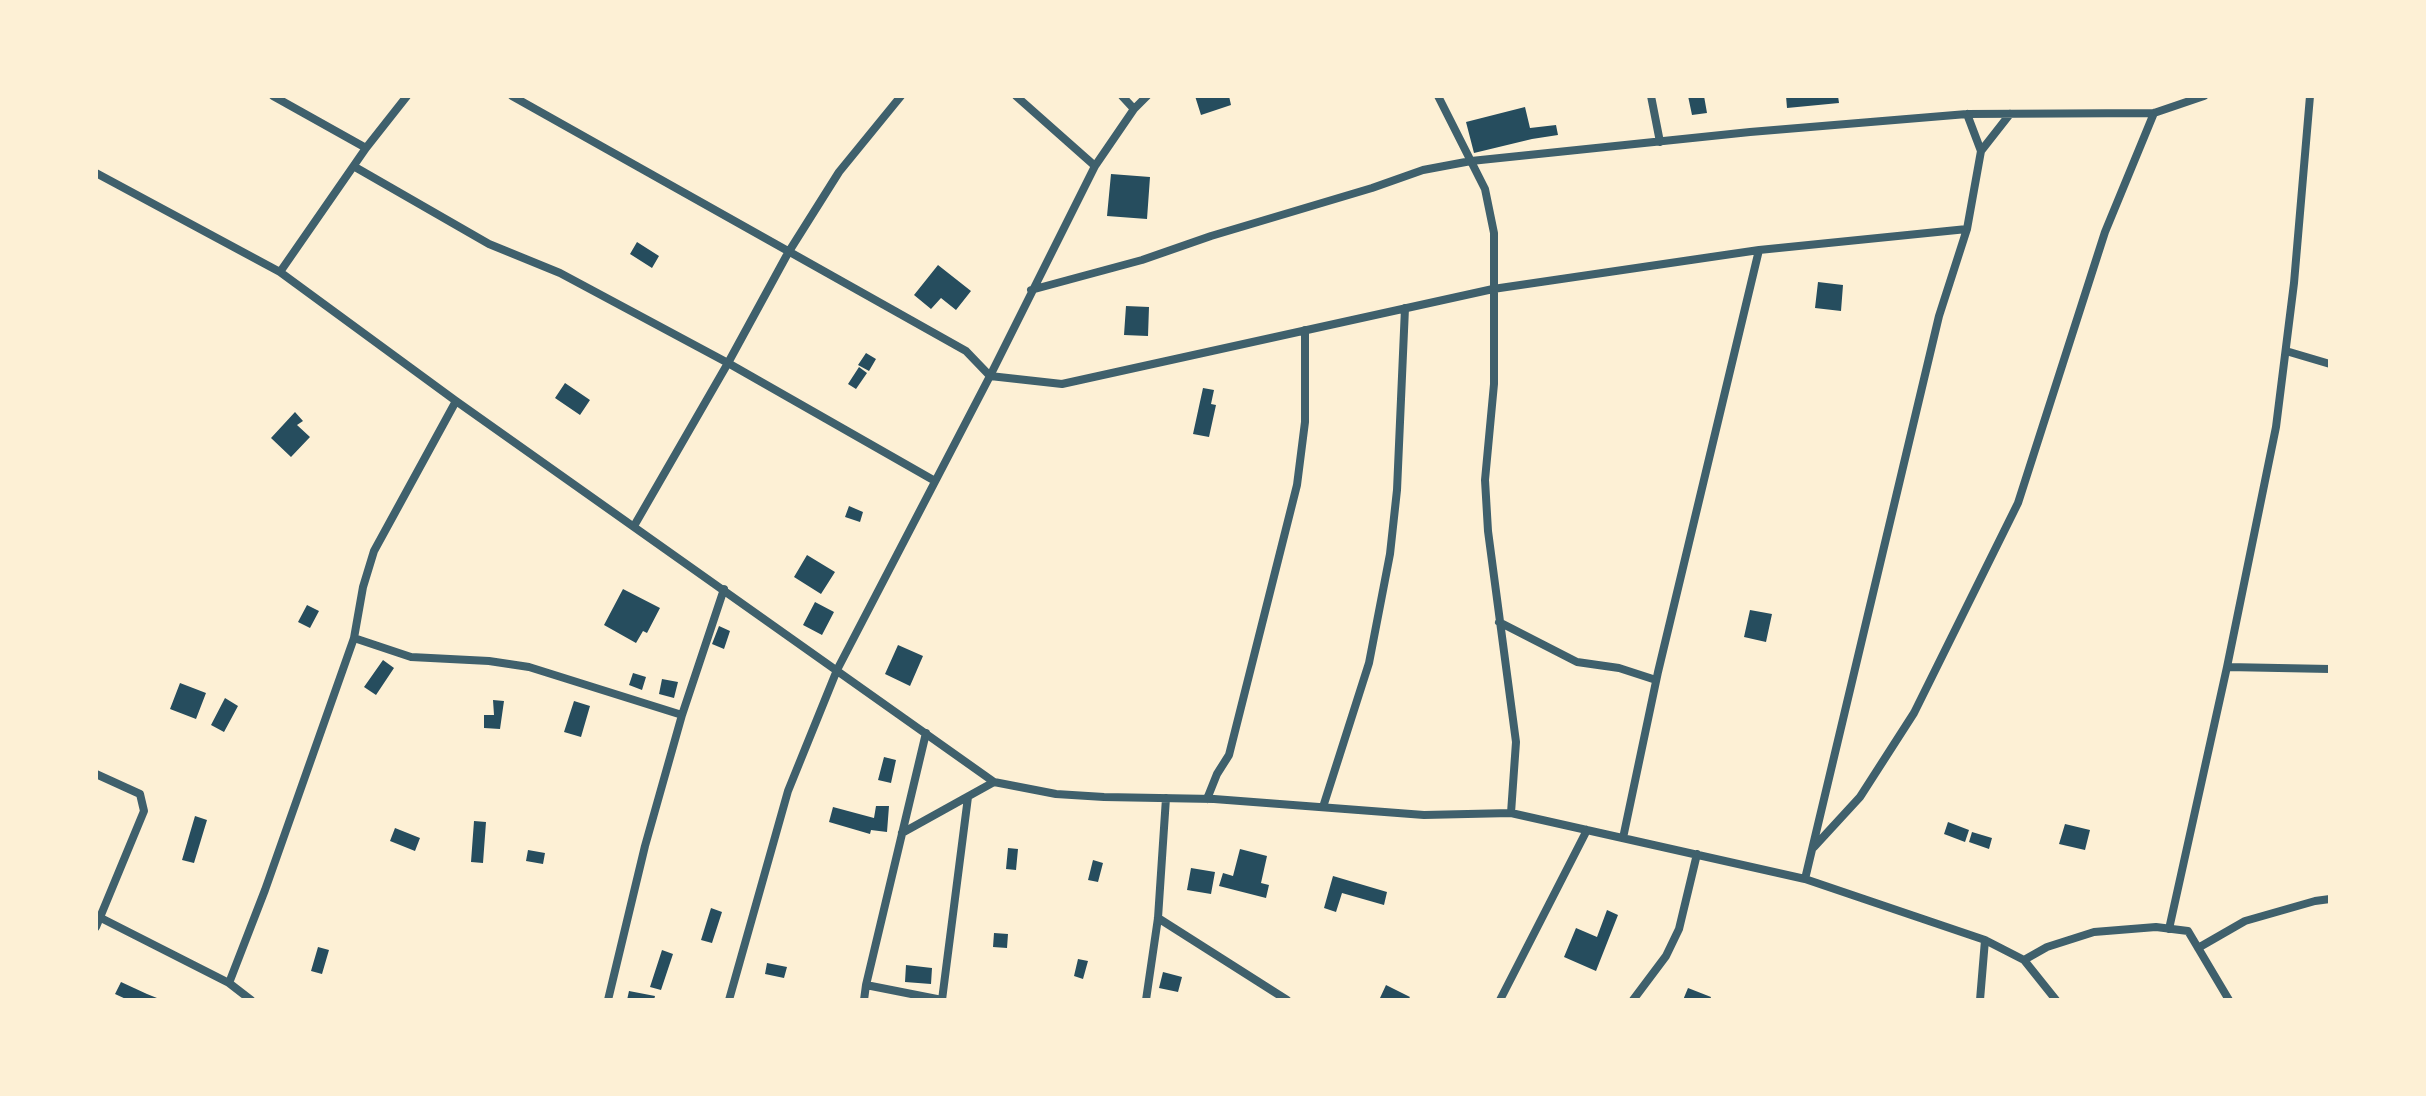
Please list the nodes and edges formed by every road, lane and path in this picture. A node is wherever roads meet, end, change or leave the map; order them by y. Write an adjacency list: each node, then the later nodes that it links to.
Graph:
1 (273, 96): 17 (street)
2 (407, 96): 17 (street)
3 (512, 96): 25 (street)
4 (901, 96): 25 (street)
5 (1016, 96): 20 (street)
6 (1122, 96): 12 (street)
7 (1147, 96): 12 (street)
8 (1438, 96): 19 (street)
9 (1651, 96): 16 (street)
10 (2204, 96): 13 (street)
11 (2310, 96): 31 (street)
12 (1134, 109): 20 (street)
13 (2154, 113): 15 (street); 57 (street)
14 (1967, 114): 15 (street); 16 (street); 18 (street)
15 (2010, 114): 18 (street)
16 (1660, 142): 19 (street)
17 (366, 148): 21 (street)
18 (1981, 151): 23 (street)
19 (1471, 161): 27 (street); 28 (street)
20 (1095, 166): 28 (street)
21 (355, 167): 26 (street); 32 (street)
22 (96, 174): 26 (street)
23 (1967, 229): 24 (street); 57 (street)
24 (1759, 250): 27 (street); 44 (street)
25 (788, 253): 32 (street); 34 (street)
26 (280, 272): 35 (street)
27 (1493, 289): 29 (street); 39 (street)
28 (1031, 290): 34 (street)
29 (1405, 308): 30 (street); 52 (street)
30 (1305, 330): 34 (street); 51 (street)
31 (2286, 351): 33 (street); 41 (street)
32 (728, 363): 36 (street); 37 (street)
33 (2330, 364)
34 (990, 376): 36 (street)
35 (456, 401): 37 (street); 40 (street)
36 (935, 481): 43 (street)
37 (634, 526): 38 (street)
38 (724, 589): 43 (street); 45 (street)
39 (1499, 622): 44 (street); 53 (street)
40 (354, 638): 45 (street); 68 (street)
41 (2227, 667): 42 (street); 64 (street)
42 (2330, 669)
43 (837, 670): 46 (street); 72 (street)
44 (1656, 680): 56 (street)
45 (682, 715): 71 (street)
46 (926, 733): 48 (street); 55 (street)
47 (96, 774): 61 (street)
48 (994, 782): 49 (street); 50 (street)
49 (968, 797): 55 (street); 74 (street)
50 (1166, 798): 51 (street); 62 (street)
51 (1207, 799): 52 (street)
52 (1323, 807): 53 (street)
53 (1511, 813): 54 (street)
54 (1587, 830): 56 (street); 77 (street)
55 (902, 833): 69 (street)
56 (1623, 838): 58 (street)
57 (1814, 847): 59 (street)
58 (1697, 854): 59 (street); 78 (street)
59 (1805, 879): 65 (street)
60 (2330, 899): 66 (street)
61 (98, 916): 63 (street); 68 (street)
62 (1158, 918): 75 (street); 76 (street)
63 (96, 927)
64 (2169, 929): 66 (street); 67 (street)
65 (1985, 940): 67 (street); 79 (street)
66 (2198, 948): 81 (street)
67 (2024, 960): 80 (street)
68 (229, 983): 70 (street)
69 (866, 985): 73 (street); 74 (street)
70 (251, 1000)
71 (608, 1000)
72 (729, 1000)
73 (864, 1000)
74 (942, 1000)
75 (1146, 1000)
76 (1287, 1000)
77 (1500, 1000)
78 (1633, 1000)
79 (1980, 1000)
80 (2056, 1000)
81 (2229, 1000)

